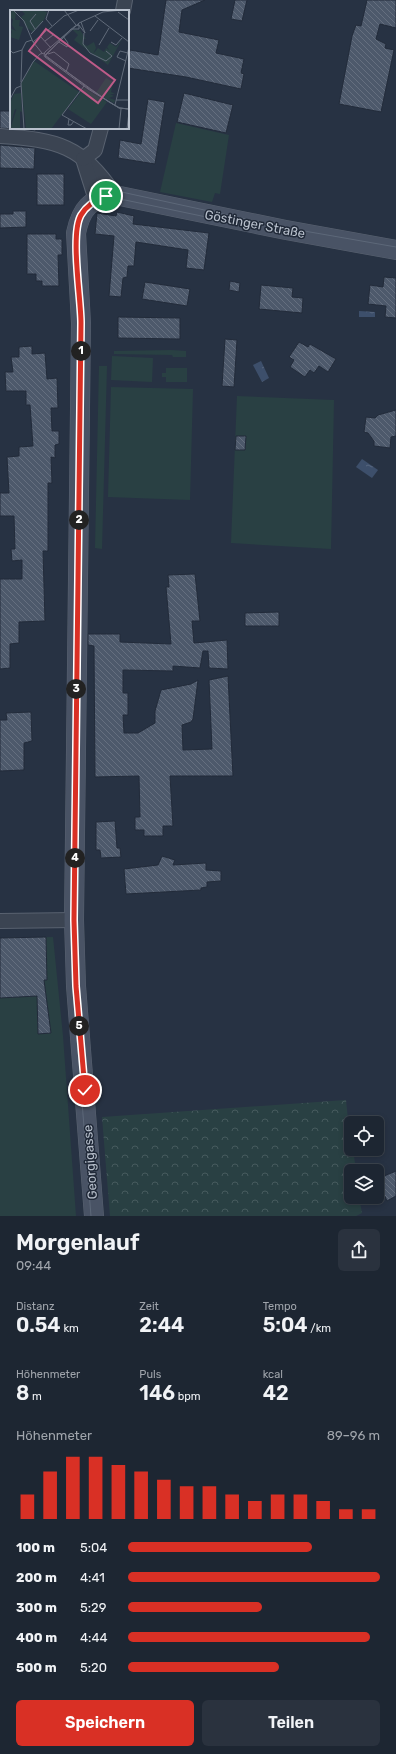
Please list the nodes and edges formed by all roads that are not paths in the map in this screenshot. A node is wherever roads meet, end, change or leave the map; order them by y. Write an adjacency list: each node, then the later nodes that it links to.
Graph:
1 (125, 0): 2 (street)
2 (123, 10)
3 (101, 129): 5 (street)
4 (0, 136): 5 (street)
5 (83, 159): 6 (street); 7 (street)
6 (115, 195): 7 (main road); 8 (main road, Göstinger Straße)
7 (96, 200): 9 (main road, Georgigasse)
8 (396, 250)
9 (74, 920): 10 (street); 11 (main road, Georgigasse)
10 (0, 922)
11 (94, 1216)

